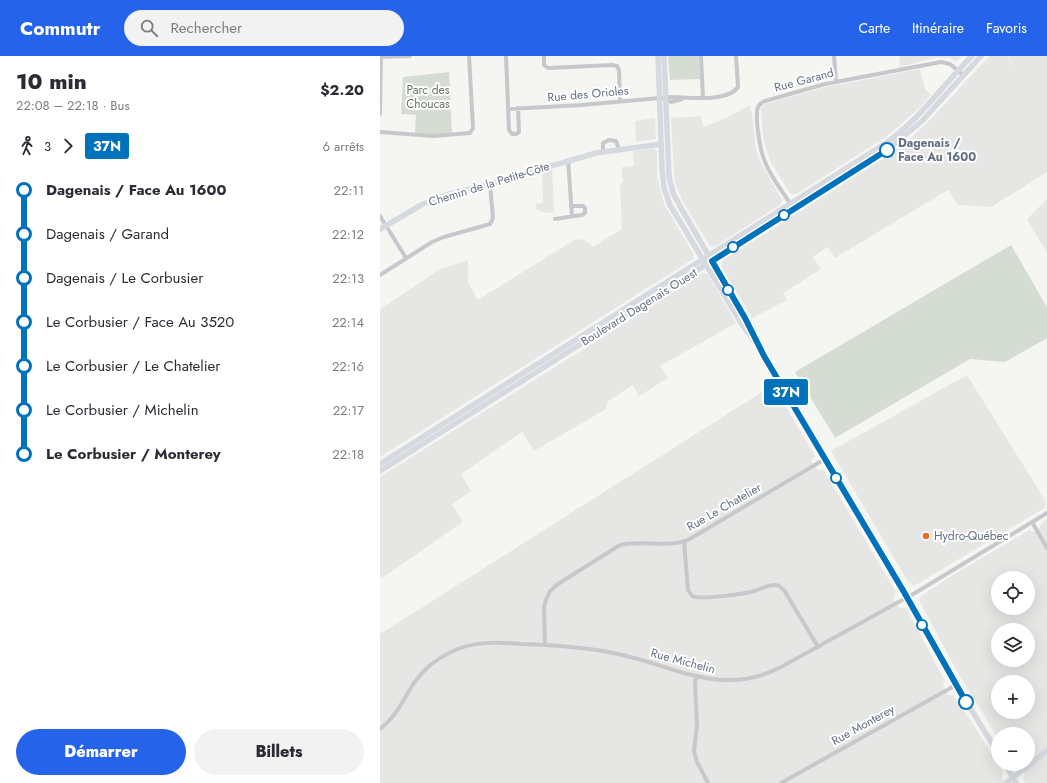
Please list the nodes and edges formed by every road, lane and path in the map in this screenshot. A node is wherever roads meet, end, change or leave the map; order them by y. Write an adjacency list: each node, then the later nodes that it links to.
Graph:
1 (410, 56): 12 (street)
2 (469, 56): 21 (street)
3 (506, 56): 19 (street)
4 (544, 56): 17 (street)
5 (658, 56): 15 (street)
6 (664, 56): 15 (street)
7 (701, 56): 16 (street)
8 (736, 56): 16 (street, Rue des Orioles)
9 (834, 56): 14 (street)
10 (972, 56): 13 (street, Boulevard Dagenais Ouest)
11 (981, 56): 13 (street, Boulevard Dagenais Ouest)
12 (381, 57): 20 (street)
13 (961, 73): 14 (street, Rue Garand); 28 (street, Boulevard Dagenais Ouest)
14 (836, 82): 28 (street, Rue Garand)
15 (664, 98): 16 (street, Rue des Orioles); 17 (street, Rue des Orioles); 22 (street); 35 (street)
16 (703, 98)
17 (620, 101): 18 (street, Rue des Orioles)
18 (518, 108): 19 (street, Rue des Orioles); 19 (street)
19 (508, 109)
20 (380, 114)
21 (380, 132)
22 (661, 144): 23 (street, Chemin de la Petite-Côte); 35 (street)
23 (619, 149): 24 (street, Chemin de la Petite-Côte); 24 (street, Chemin de la Petite-Côte)
24 (603, 151): 25 (street, Chemin de la Petite-Côte)
25 (568, 160): 26 (street, Chemin de la Petite-Côte); 27 (street)
26 (490, 184): 32 (street, Chemin de la Petite-Côte); 34 (street)
27 (571, 206): 30 (street); 30 (street)
28 (792, 206): 35 (street, Boulevard Dagenais Ouest)
29 (380, 216): 32 (street)
30 (572, 216): 31 (street)
31 (555, 219)
32 (386, 226): 33 (street, Chemin de la Petite-Côte); 34 (street)
33 (380, 229)
34 (406, 258): 36 (street)
35 (708, 260): 37 (street); 38 (street, Boulevard Dagenais Ouest); 39 (street, Boulevard Dagenais Ouest)
36 (380, 275)
37 (825, 459): 42 (street, Rue Le Chatelier); 44 (street)
38 (380, 464)
39 (380, 471)
40 (1047, 513): 41 (street, Rue Michelin)
41 (1032, 522): 43 (street); 44 (street, Rue Michelin)
42 (684, 542): 45 (street, Rue Le Chatelier); 46 (street)
43 (1047, 548)
44 (907, 597): 46 (street, Rue Michelin); 48 (street)
45 (545, 645): 47 (street, Rue Michelin); 49 (street, Rue Michelin)
46 (818, 648): 47 (street, Rue Michelin)
47 (696, 677): 54 (street)
48 (956, 686): 50 (street); 55 (street, Rue Monterey)
49 (380, 729)
50 (991, 742)
51 (1047, 751): 53 (street)
52 (1009, 771): 53 (street)
53 (1013, 777): 56 (street); 57 (street)
54 (708, 783)
55 (781, 783)
56 (1006, 783)
57 (1016, 783)

